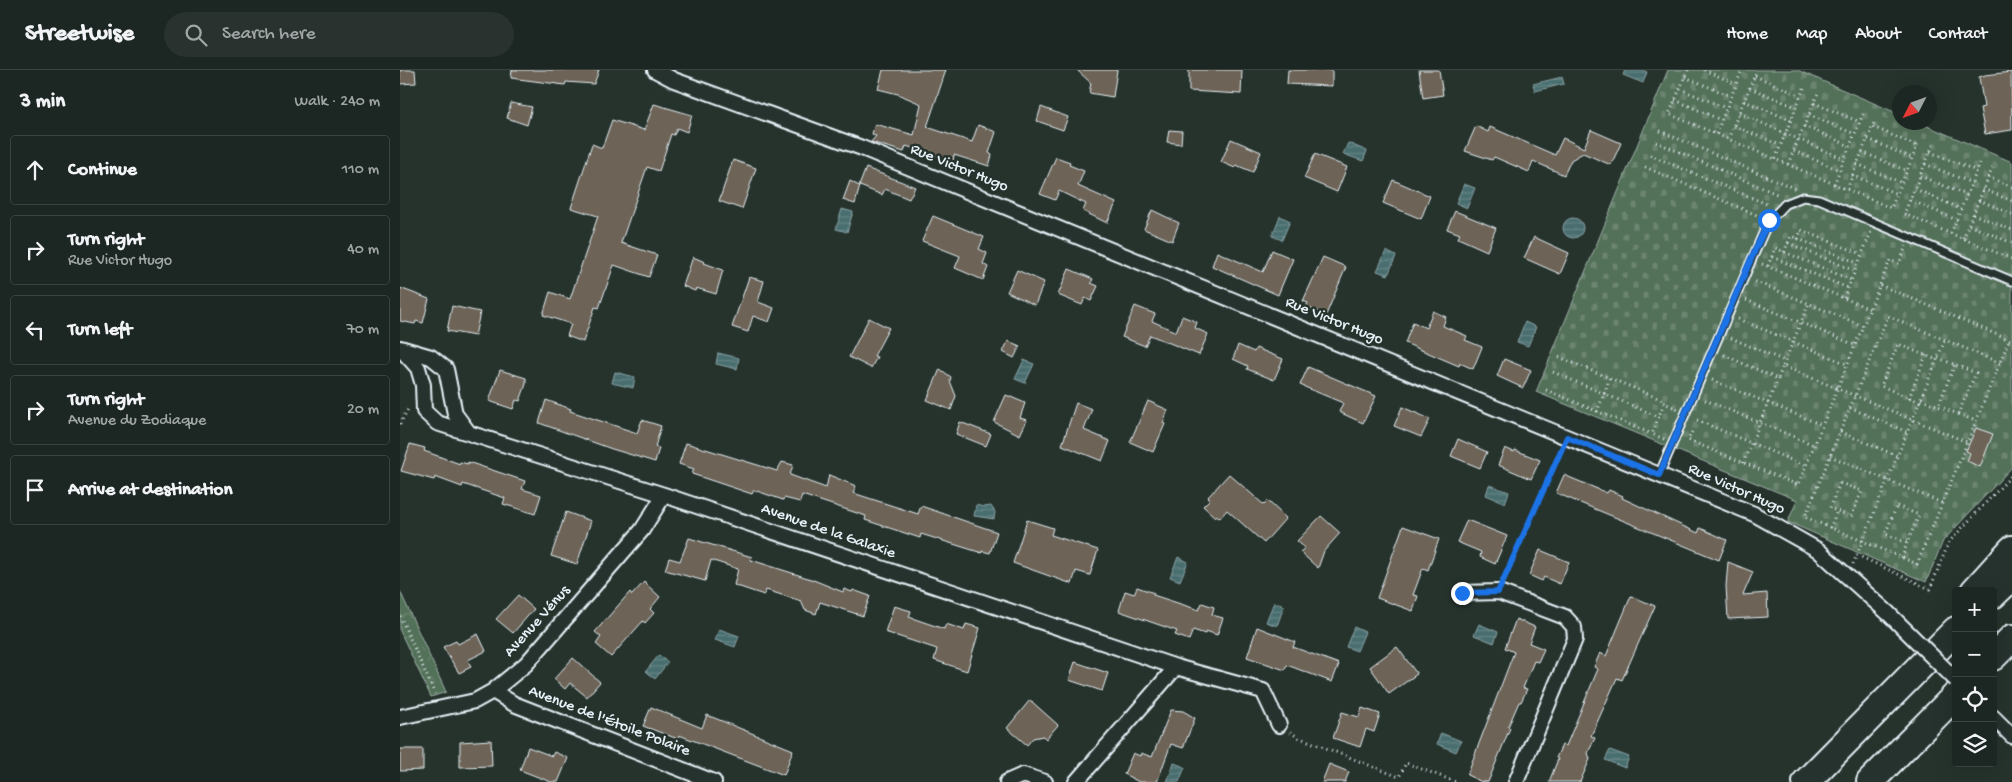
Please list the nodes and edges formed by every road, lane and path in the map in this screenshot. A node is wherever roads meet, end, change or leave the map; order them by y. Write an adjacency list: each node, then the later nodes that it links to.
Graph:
1 (655, 70): 161 (street, Rue Victor Hugo)
2 (1688, 70): 6 (path)
3 (1704, 70): 8 (path)
4 (1757, 70): 7 (path)
5 (1740, 71): 8 (path)
6 (1685, 76): 11 (path); 13 (path)
7 (1755, 76): 9 (path); 14 (path)
8 (1736, 84): 13 (path)
9 (1750, 88): 16 (path); 18 (path)
10 (1804, 88): 14 (path)
11 (1680, 89): 15 (path); 19 (path)
12 (1818, 93): 17 (path)
13 (1731, 96): 19 (path)
14 (1801, 96): 18 (path)
15 (1675, 100): 23 (path); 32 (path)
16 (1744, 101): 20 (path); 24 (path)
17 (1814, 103): 22 (path); 26 (path)
18 (1796, 107): 24 (path)
19 (1726, 108): 23 (path)
20 (1739, 113): 27 (path); 31 (path)
21 (1863, 114): 26 (path)
22 (1809, 115): 28 (path); 33 (path)
23 (1721, 120): 32 (path)
24 (1791, 120): 31 (path)
25 (1876, 120): 29 (path)
26 (1860, 122): 33 (path)
27 (1734, 126): 34 (path); 38 (path)
28 (1804, 126): 35 (path); 40 (path)
29 (1873, 127): 36 (path); 45 (path)
30 (1660, 131): 69 (path)
31 (1786, 133): 35 (path); 38 (path)
32 (1716, 134): 34 (path)
33 (1855, 134): 40 (path)
34 (1728, 139): 46 (path)
35 (1799, 139): 41 (path); 47 (path)
36 (1868, 139): 42 (path); 45 (path)
37 (1656, 142): 72 (path)
38 (1780, 145): 46 (path)
39 (1933, 145): 43 (path)
40 (1850, 146): 47 (path)
41 (1794, 151): 49 (path); 54 (path)
42 (1862, 152): 50 (path); 55 (path)
43 (1930, 152): 51 (path); 56 (path)
44 (1650, 155): 74 (path)
45 (1912, 158): 55 (path)
46 (1775, 159): 49 (path)
47 (1844, 159): 54 (path)
48 (1980, 163): 56 (path)
49 (1788, 164): 61 (path)
50 (1857, 164): 57 (path); 60 (path)
51 (1925, 164): 58 (path); 62 (path)
52 (1645, 167): 78 (path)
53 (1993, 167): 59 (path)
54 (1839, 170): 61 (path)
55 (1907, 171): 60 (path)
56 (1977, 171): 62 (path)
57 (1852, 175): 64 (path); 67 (path)
58 (1920, 176): 65 (path); 68 (path)
59 (1988, 177): 63 (path); 66 (path)
60 (1902, 183): 67 (path)
61 (1834, 184): 64 (path)
62 (1972, 184): 68 (path)
63 (2012, 187)
64 (1847, 189): 67 (path)
65 (1915, 189): 70 (path); 75 (path)
66 (1984, 189): 71 (path); 73 (path)
67 (1897, 194)
68 (1967, 195): 75 (path)
69 (1819, 199): 72 (lane); 80 (lane)
70 (1910, 200): 79 (path); 83 (path)
71 (1979, 200): 76 (path); 77 (path)
72 (1792, 201): 74 (lane)
73 (2012, 201)
74 (1778, 209): 78 (lane)
75 (1961, 209): 79 (path)
76 (1973, 214): 81 (path); 82 (path)
77 (2012, 214)
78 (1769, 220): 92 (lane)
79 (1957, 220): 83 (path)
80 (1875, 223): 84 (lane); 90 (path)
81 (1969, 225): 85 (path); 88 (path)
82 (2012, 230)
83 (1951, 233): 85 (path)
84 (1910, 238): 98 (lane); 99 (path)
85 (1963, 238): 93 (path)
86 (1798, 239): 87 (path); 90 (path); 94 (path)
87 (1788, 243): 89 (path); 96 (path)
88 (2012, 243)
89 (1784, 252): 91 (path); 97 (path)
90 (1862, 254): 94 (path)
91 (1772, 256): 95 (path); 101 (path)
92 (1751, 259): 95 (path); 129 (lane)
93 (2012, 259)
94 (1858, 263): 96 (path)
95 (1768, 266): 103 (path)
96 (1855, 271): 97 (path)
97 (1851, 280): 101 (path)
98 (2012, 281)
99 (1880, 285): 107 (path); 116 (path)
100 (1751, 287): 105 (path)
101 (1848, 288): 103 (path)
102 (1749, 294): 104 (path)
103 (1844, 298): 107 (path)
104 (1746, 300): 106 (path); 110 (path)
105 (1809, 303): 110 (path); 112 (path)
106 (1744, 306)
107 (1870, 309): 112 (path)
108 (1741, 313): 109 (path)
109 (1738, 319): 111 (path); 117 (path)
110 (1801, 323): 117 (path); 118 (path)
111 (1736, 326)
112 (1863, 326): 118 (path)
113 (1733, 332): 114 (path)
114 (1730, 338): 123 (path); 131 (path)
115 (1945, 340): 122 (path); 124 (path); 138 (path)
116 (2011, 340): 124 (path)
117 (1793, 342): 123 (path); 125 (path)
118 (1855, 345): 125 (path)
119 (400, 348): 159 (street, Avenue de la Galaxie); 159 (street, Avenue de la Galaxie)
120 (1926, 355): 122 (path); 139 (path); 139 (path)
121 (1559, 357): 130 (path)
122 (1938, 359): 126 (path); 141 (path)
123 (1785, 361): 127 (path)
124 (2000, 363): 154 (path)
125 (1847, 364): 134 (path)
126 (1955, 364): 144 (path); 150 (path)
127 (1783, 366): 131 (path); 134 (path)
128 (1553, 372): 136 (path)
129 (1701, 375): 132 (path); 148 (lane)
130 (1610, 378): 136 (path); 142 (path)
131 (1778, 379): 143 (path)
132 (1713, 380): 133 (path); 143 (path)
133 (1710, 387)
134 (1837, 388): 138 (path); 156 (path)
135 (1546, 390): 147 (path)
136 (1604, 394): 147 (path); 151 (path)
137 (1708, 394): 140 (path)
138 (1855, 396): 146 (path); 153 (path)
139 (1909, 398): 141 (path)
140 (1705, 400): 145 (path); 155 (path)
141 (1920, 400): 144 (path); 153 (path)
142 (1664, 403): 148 (path); 151 (path)
143 (1768, 403): 155 (path); 156 (path)
144 (1938, 406): 150 (path)
145 (1702, 407)
146 (1850, 408): 157 (path); 158 (path)
147 (1597, 412): 160 (path)
148 (1686, 412): 162 (lane)
149 (1699, 414): 152 (path)
150 (1958, 414): 154 (path)
151 (1659, 417): 160 (path)
152 (1697, 420): 164 (path); 168 (path)
153 (1912, 420): 158 (path); 163 (path)
154 (1976, 421): 163 (path)
155 (1760, 422): 164 (path); 165 (path)
156 (1822, 425): 165 (path)
157 (1840, 432): 166 (path); 167 (path)
158 (1907, 432): 167 (path)
159 (469, 433): 173 (street, Avenue de la Galaxie)
160 (1652, 434): 162 (path)
161 (1567, 437): 170 (street, Rue Victor Hugo); 186 (path)
162 (1673, 442): 170 (lane)
163 (1967, 442): 174 (path)
164 (1751, 443): 168 (path); 169 (path)
165 (1814, 445): 169 (path)
166 (1830, 456): 172 (path); 176 (path)
167 (1898, 456): 172 (path)
168 (1743, 463): 169 (path)
169 (1806, 466)
170 (1659, 475): 182 (street, Rue Victor Hugo)
171 (2012, 475): 180 (path)
172 (1887, 480): 174 (path); 177 (path)
173 (664, 495): 192 (street, Avenue de la Galaxie); 194 (street, Avenue Vénus)
174 (1942, 503): 181 (path)
175 (1838, 511): 175 (path); 176 (path)
176 (1830, 528): 177 (path)
177 (1862, 541): 180 (path); 181 (path)
178 (1907, 543): 178 (path); 181 (path)
179 (2012, 548): 184 (highway)
180 (1857, 555): 182 (path)
181 (1902, 558)
182 (1848, 576): 193 (street, Rue Victor Hugo, bridge)
183 (2012, 577): 185 (highway)
184 (1978, 587)
185 (1997, 591)
186 (1498, 592): 187 (street); 206 (street)
187 (1462, 593)
188 (400, 616): 196 (path)
189 (1954, 632): 207 (highway)
190 (2012, 638): 191 (highway)
191 (1997, 653)
192 (1176, 667): 199 (street, Avenue de la Galaxie); 204 (street)
193 (1953, 677)
194 (493, 691): 196 (street, Avenue Vénus); 201 (street, Avenue de l'Étoile Polaire)
195 (1952, 699): 208 (highway)
196 (442, 709): 197 (street, Avenue Vénus)
197 (400, 717)
198 (1997, 721): 200 (street)
199 (1279, 725): 205 (path)
200 (2012, 736)
201 (714, 782)
202 (1006, 782): 203 (street)
203 (1045, 782)
204 (1076, 782)
205 (1456, 782)
206 (1516, 782)
207 (1806, 782)
208 (1870, 782)

